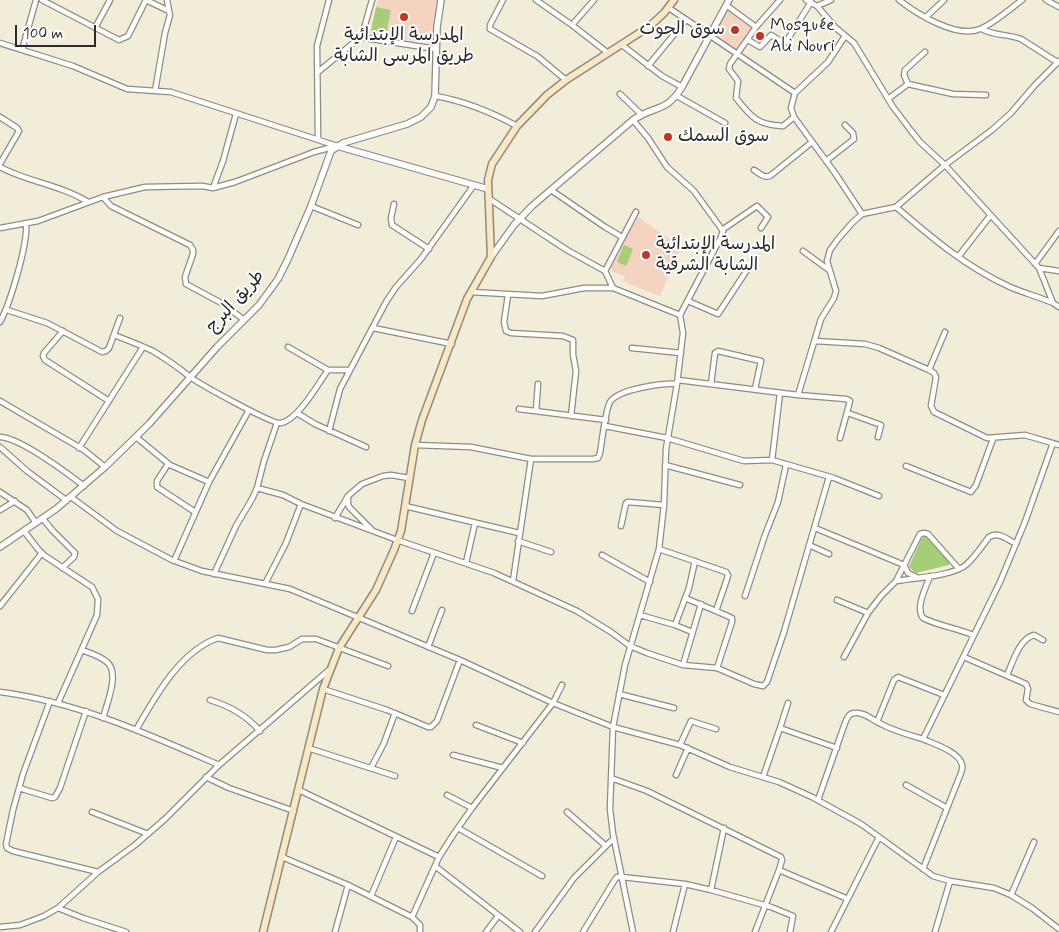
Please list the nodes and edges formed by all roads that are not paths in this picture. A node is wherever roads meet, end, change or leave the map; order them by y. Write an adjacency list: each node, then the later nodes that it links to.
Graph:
1 (36, 0): 38 (street)
2 (42, 0): 29 (street)
3 (110, 0): 29 (street)
4 (146, 0): 24 (street); 29 (street)
5 (167, 0): 24 (street)
6 (329, 0): 44 (street)
7 (372, 0): 32 (street)
8 (441, 0): 37 (street)
9 (504, 0): 45 (street)
10 (536, 0): 27 (street)
11 (594, 0): 27 (street)
12 (674, 0): 23 (main road)
13 (780, 0): 28 (street)
14 (831, 0): 21 (street)
15 (898, 0): 25 (street)
16 (944, 0): 25 (street)
17 (1022, 0): 30 (street)
18 (1046, 0): 22 (street)
19 (808, 1): 21 (street); 34 (street)
20 (727, 2): 28 (street); 31 (street)
21 (817, 6): 33 (street)
22 (1059, 7)
23 (669, 8): 26 (street); 36 (main road)
24 (169, 11): 48 (street)
25 (926, 17): 30 (street)
26 (686, 20): 31 (street); 43 (street)
27 (572, 25): 40 (street)
28 (756, 27): 34 (street)
29 (95, 28)
30 (982, 28): 42 (street)
31 (709, 34): 41 (street); 47 (street)
32 (363, 35): 37 (street); 44 (street)
33 (845, 36): 49 (street); 54 (street)
34 (748, 40): 41 (street)
35 (0, 42): 38 (street)
36 (622, 45): 40 (main road); 43 (street)
37 (436, 49): 52 (street)
38 (22, 50): 48 (street)
39 (925, 52): 46 (street)
40 (608, 53): 45 (main road)
41 (738, 54): 49 (street); 57 (street)
42 (1058, 62): 68 (street)
43 (648, 66): 47 (street)
44 (318, 72): 63 (street)
45 (566, 80): 62 (main road)
46 (908, 84): 51 (street); 54 (street)
47 (682, 88): 53 (street)
48 (155, 91): 55 (street)
49 (795, 93): 57 (street)
50 (620, 94): 56 (street)
51 (986, 95)
52 (435, 96): 62 (street); 65 (street)
53 (677, 96): 56 (street); 60 (street)
54 (888, 99): 68 (street)
55 (236, 114): 63 (street); 71 (street)
56 (642, 115): 59 (street)
57 (794, 117): 64 (street)
58 (0, 118): 67 (street)
59 (633, 120): 73 (street); 88 (street)
60 (725, 123)
61 (845, 125): 66 (street)
62 (517, 126): 72 (main road)
63 (318, 139): 65 (street)
64 (812, 142): 66 (street); 69 (street)
65 (337, 146): 70 (street); 71 (street); 78 (street, طريق البرج)
66 (826, 161): 81 (street)
67 (0, 165): 76 (street)
68 (946, 165): 79 (street); 82 (street)
69 (754, 170)
70 (474, 185): 72 (street); 91 (street)
71 (213, 188): 74 (street)
72 (488, 189): 75 (main road)
73 (551, 190): 83 (street); 90 (street)
74 (103, 197): 76 (street); 109 (street)
75 (488, 198): 83 (street); 93 (main road)
76 (88, 202): 84 (street)
77 (394, 204): 91 (street)
78 (311, 206): 85 (street); 109 (street, طريق البرج)
79 (896, 207): 81 (street); 94 (street)
80 (636, 212): 90 (street)
81 (862, 214): 97 (street)
82 (990, 216): 94 (street); 95 (street)
83 (520, 219): 93 (street); 98 (street)
84 (26, 224): 86 (street); 106 (street)
85 (358, 225)
86 (0, 228)
87 (761, 228): 88 (street)
88 (722, 230): 103 (street)
89 (1059, 231): 95 (street)
90 (622, 237): 98 (street)
91 (429, 248): 111 (street)
92 (803, 251): 97 (street)
93 (491, 257): 101 (main road)
94 (958, 257): 104 (street)
95 (1037, 266): 99 (street); 104 (street)
96 (747, 270): 103 (street)
97 (829, 270): 115 (street)
98 (605, 271): 100 (street)
99 (1059, 271)
100 (613, 288): 102 (street); 107 (street)
101 (471, 292): 102 (street); 116 (main road)
102 (508, 295): 138 (street)
103 (688, 301): 107 (street)
104 (1054, 303): 105 (street)
105 (1059, 307)
106 (7, 310): 110 (street); 112 (street)
107 (680, 315): 120 (street)
108 (120, 318): 114 (street)
109 (244, 320): 124 (street, طريق البرج)
110 (0, 322)
111 (373, 328): 116 (street); 122 (street)
112 (64, 331): 114 (street); 132 (street)
113 (945, 332): 123 (street)
114 (114, 335): 118 (street)
115 (815, 341): 123 (street); 130 (street)
116 (452, 344): 150 (main road)
117 (288, 346): 121 (street)
118 (144, 347): 124 (street); 132 (street)
119 (632, 348): 120 (street)
120 (681, 353): 125 (street)
121 (328, 370): 122 (street); 136 (street)
122 (348, 370): 142 (street)
123 (930, 370): 148 (street)
124 (191, 378): 134 (street); 144 (street, طريق البرج)
125 (677, 382): 127 (street); 139 (street); 146 (street)
126 (538, 384): 135 (street)
127 (711, 384): 128 (street); 128 (street)
128 (755, 389): 129 (street)
129 (780, 393): 130 (street); 156 (street)
130 (798, 395): 137 (street)
131 (0, 401): 154 (street)
132 (109, 401): 154 (street)
133 (518, 409): 135 (street)
134 (249, 410): 140 (street); 164 (street)
135 (536, 411): 138 (street)
136 (296, 413): 140 (street); 142 (street)
137 (848, 413): 145 (street); 147 (street)
138 (571, 416): 139 (street)
139 (606, 420): 141 (street)
140 (277, 424): 167 (street)
141 (605, 426): 146 (street); 155 (street)
142 (329, 431): 153 (street)
143 (0, 437): 166 (street)
144 (136, 437): 157 (street); 161 (street, طريق البرج)
145 (878, 437)
146 (667, 438): 156 (street); 158 (street)
147 (840, 438)
148 (993, 439): 149 (street); 160 (street)
149 (1053, 443): 151 (street); 189 (street)
150 (415, 445): 155 (street); 163 (main road)
151 (1059, 445)
152 (0, 447): 171 (street)
153 (366, 447)
154 (79, 448): 161 (street)
155 (531, 458): 186 (street)
156 (772, 460): 159 (street)
157 (168, 464): 164 (street); 177 (street)
158 (665, 465): 165 (street); 174 (street)
159 (786, 465): 162 (street); 211 (street)
160 (906, 466)
161 (105, 467): 166 (street, طريق البرج)
162 (829, 477): 170 (street); 183 (street)
163 (409, 478): 169 (street); 175 (main road)
164 (209, 482): 177 (street)
165 (740, 485)
166 (84, 486): 171 (street, طريق البرج)
167 (257, 488): 173 (street); 204 (street)
168 (0, 492): 172 (street)
169 (348, 496): 178 (street); 185 (street)
170 (879, 496)
171 (68, 499): 179 (street, طريق البرج); 198 (street)
172 (15, 501): 176 (street); 180 (street)
173 (301, 504): 178 (street); 210 (street)
174 (664, 505): 182 (street); 192 (street)
175 (405, 506): 181 (street); 187 (main road)
176 (0, 510)
177 (195, 512): 198 (street)
178 (335, 518): 185 (street)
179 (43, 519): 180 (street, طريق البرج); 202 (street)
180 (36, 523): 184 (street, طريق البرج)
181 (475, 523): 186 (street); 200 (street)
182 (621, 526)
183 (815, 528): 190 (street); 201 (street)
184 (24, 531): 191 (street, طريق البرج); 195 (street)
185 (373, 532): 187 (street)
186 (519, 533): 188 (street)
187 (397, 540): 193 (street); 221 (main road)
188 (518, 541): 194 (street); 207 (street)
189 (1016, 544): 203 (street); 224 (street)
190 (809, 545): 196 (street); 235 (street)
191 (0, 547)
192 (658, 549): 199 (street); 209 (street)
193 (434, 552): 200 (street); 218 (street)
194 (550, 552)
195 (42, 553): 202 (street); 215 (street)
196 (828, 554)
197 (602, 555): 209 (street)
198 (174, 561): 204 (street)
199 (695, 561): 212 (street); 217 (street)
200 (466, 563): 207 (street)
201 (904, 565): 203 (street); 206 (street); 208 (street)
202 (62, 568): 229 (street)
203 (959, 569): 205 (street)
204 (214, 574): 210 (street)
205 (930, 576): 206 (street); 224 (street)
206 (917, 578): 208 (street)
207 (513, 581): 226 (street)
208 (896, 581): 219 (street)
209 (650, 582): 220 (street)
210 (264, 584): 221 (street)
211 (745, 596)
212 (685, 598): 214 (street); 222 (street)
213 (837, 600): 219 (street)
214 (701, 604): 217 (street); 223 (street)
215 (0, 606)
216 (442, 610): 227 (street)
217 (716, 610): 235 (street)
218 (412, 611)
219 (868, 613): 231 (street)
220 (640, 615): 222 (street); 226 (street)
221 (358, 618): 227 (street); 228 (main road)
222 (675, 625): 223 (street)
223 (692, 632): 233 (street)
224 (973, 634): 230 (street)
225 (1043, 640): 237 (street)
226 (630, 646): 233 (street); 241 (street)
227 (428, 647): 232 (street)
228 (339, 648): 234 (street); 236 (main road); 257 (street)
229 (82, 650): 245 (street); 252 (street)
230 (964, 656): 237 (street); 242 (street)
231 (844, 657)
232 (460, 660): 246 (street); 251 (street)
233 (683, 665): 235 (street)
234 (388, 666)
235 (717, 668)
236 (330, 669): 239 (main road); 259 (street)
237 (1007, 675): 250 (street)
238 (562, 686): 246 (street)
239 (323, 689): 251 (street); 263 (main road)
240 (0, 692): 244 (street)
241 (619, 694): 248 (street); 255 (street)
242 (944, 695): 253 (street); 260 (street)
243 (210, 700): 259 (street)
244 (50, 701): 245 (street); 276 (street)
245 (58, 703): 249 (street)
246 (553, 703): 255 (street); 261 (street)
247 (788, 703): 256 (street)
248 (674, 708)
249 (86, 711): 252 (street); 276 (street)
250 (1059, 712)
251 (396, 714): 268 (street)
252 (103, 718): 257 (street)
253 (877, 722): 260 (street); 265 (street)
254 (476, 724): 261 (street)
255 (613, 727): 262 (street); 274 (street)
256 (780, 728): 265 (street); 273 (street)
257 (136, 730): 267 (street)
258 (716, 730): 262 (street)
259 (260, 731): 267 (street)
260 (923, 739): 281 (street)
261 (523, 743): 269 (street)
262 (680, 745): 264 (street)
263 (308, 748): 268 (street); 277 (main road)
264 (688, 748): 270 (street); 273 (street)
265 (837, 748): 279 (street)
266 (453, 755): 269 (street)
267 (219, 765): 272 (street)
268 (371, 768): 271 (street)
269 (503, 768): 280 (street)
270 (676, 775)
271 (395, 776)
272 (206, 777): 282 (street); 287 (street)
273 (763, 777): 279 (street)
274 (611, 778): 286 (street); 290 (street)
275 (906, 785): 281 (street)
276 (19, 788): 298 (street)
277 (299, 790): 282 (main road); 288 (street)
278 (447, 795): 280 (street)
279 (818, 800): 289 (street)
280 (472, 808): 285 (street)
281 (947, 808): 296 (street)
282 (294, 811): 293 (main road)
283 (92, 812): 287 (street)
284 (568, 812): 292 (street)
285 (458, 828): 294 (street); 299 (street)
286 (724, 828): 297 (street); 304 (street)
287 (148, 834): 298 (street)
288 (396, 837): 294 (street); 306 (street)
289 (879, 837): 296 (street); 307 (street)
290 (614, 838): 292 (street); 300 (street)
291 (1034, 842): 305 (street)
292 (606, 846): 323 (street)
293 (282, 857): 303 (street); 318 (main road)
294 (439, 857): 295 (street)
295 (435, 866): 310 (street); 311 (street)
296 (923, 869): 301 (street)
297 (778, 870): 307 (street); 308 (street)
298 (98, 872): 309 (street)
299 (542, 876)
300 (622, 877): 302 (street); 324 (street); 325 (street)
301 (950, 881): 305 (street); 330 (street)
302 (684, 884): 304 (street); 326 (street)
303 (348, 885): 306 (street); 319 (street)
304 (711, 890): 308 (street)
305 (1011, 894): 314 (street)
306 (371, 896): 311 (street)
307 (848, 899): 329 (street)
308 (764, 906): 327 (street); 328 (street)
309 (58, 908): 312 (street); 317 (street)
310 (498, 916): 321 (street); 322 (street)
311 (412, 917): 320 (street)
312 (20, 925): 313 (street); 316 (street)
313 (0, 927): 315 (street)
314 (1059, 929)
315 (6, 932)
316 (18, 932)
317 (126, 932)
318 (263, 932)
319 (335, 932)
320 (420, 932)
321 (486, 932)
322 (520, 932)
323 (535, 932)
324 (583, 932)
325 (633, 932)
326 (672, 932)
327 (754, 932)
328 (790, 932)
329 (832, 932)
330 (935, 932)

